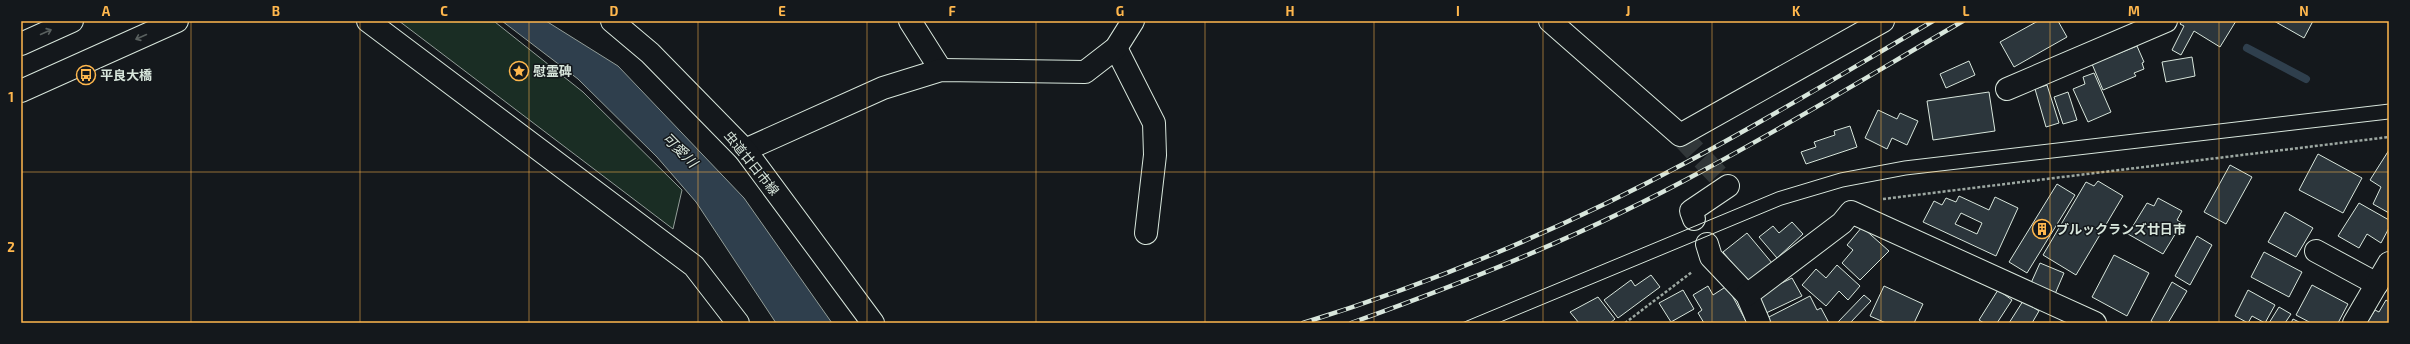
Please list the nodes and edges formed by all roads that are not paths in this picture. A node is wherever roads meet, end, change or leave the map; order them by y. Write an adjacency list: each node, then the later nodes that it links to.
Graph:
1 (72, 21): 10 (street, one-way to 1)
2 (177, 21): 14 (street, one-way to 14)
3 (368, 21): 24 (street)
4 (612, 21): 15 (street, 虫道廿日市線)
5 (910, 21): 12 (street)
6 (1133, 21): 11 (street)
7 (1550, 21): 8 (street)
8 (1883, 21)
9 (2166, 21): 13 (street)
10 (21, 44)
11 (1116, 48): 12 (street); 18 (street)
12 (941, 70): 15 (street)
13 (2007, 89)
14 (21, 91)
15 (745, 150): 25 (street, 虫道廿日市線)
16 (1728, 186): 17 (street)
17 (1694, 218)
18 (1146, 233)
19 (2316, 250): 22 (street)
20 (1709, 251): 23 (street)
21 (2389, 263): 22 (street)
22 (2377, 284): 28 (street)
23 (1747, 295): 26 (street); 27 (street)
24 (738, 323)
25 (873, 323)
26 (1759, 323)
27 (2095, 323)
28 (2354, 323)

